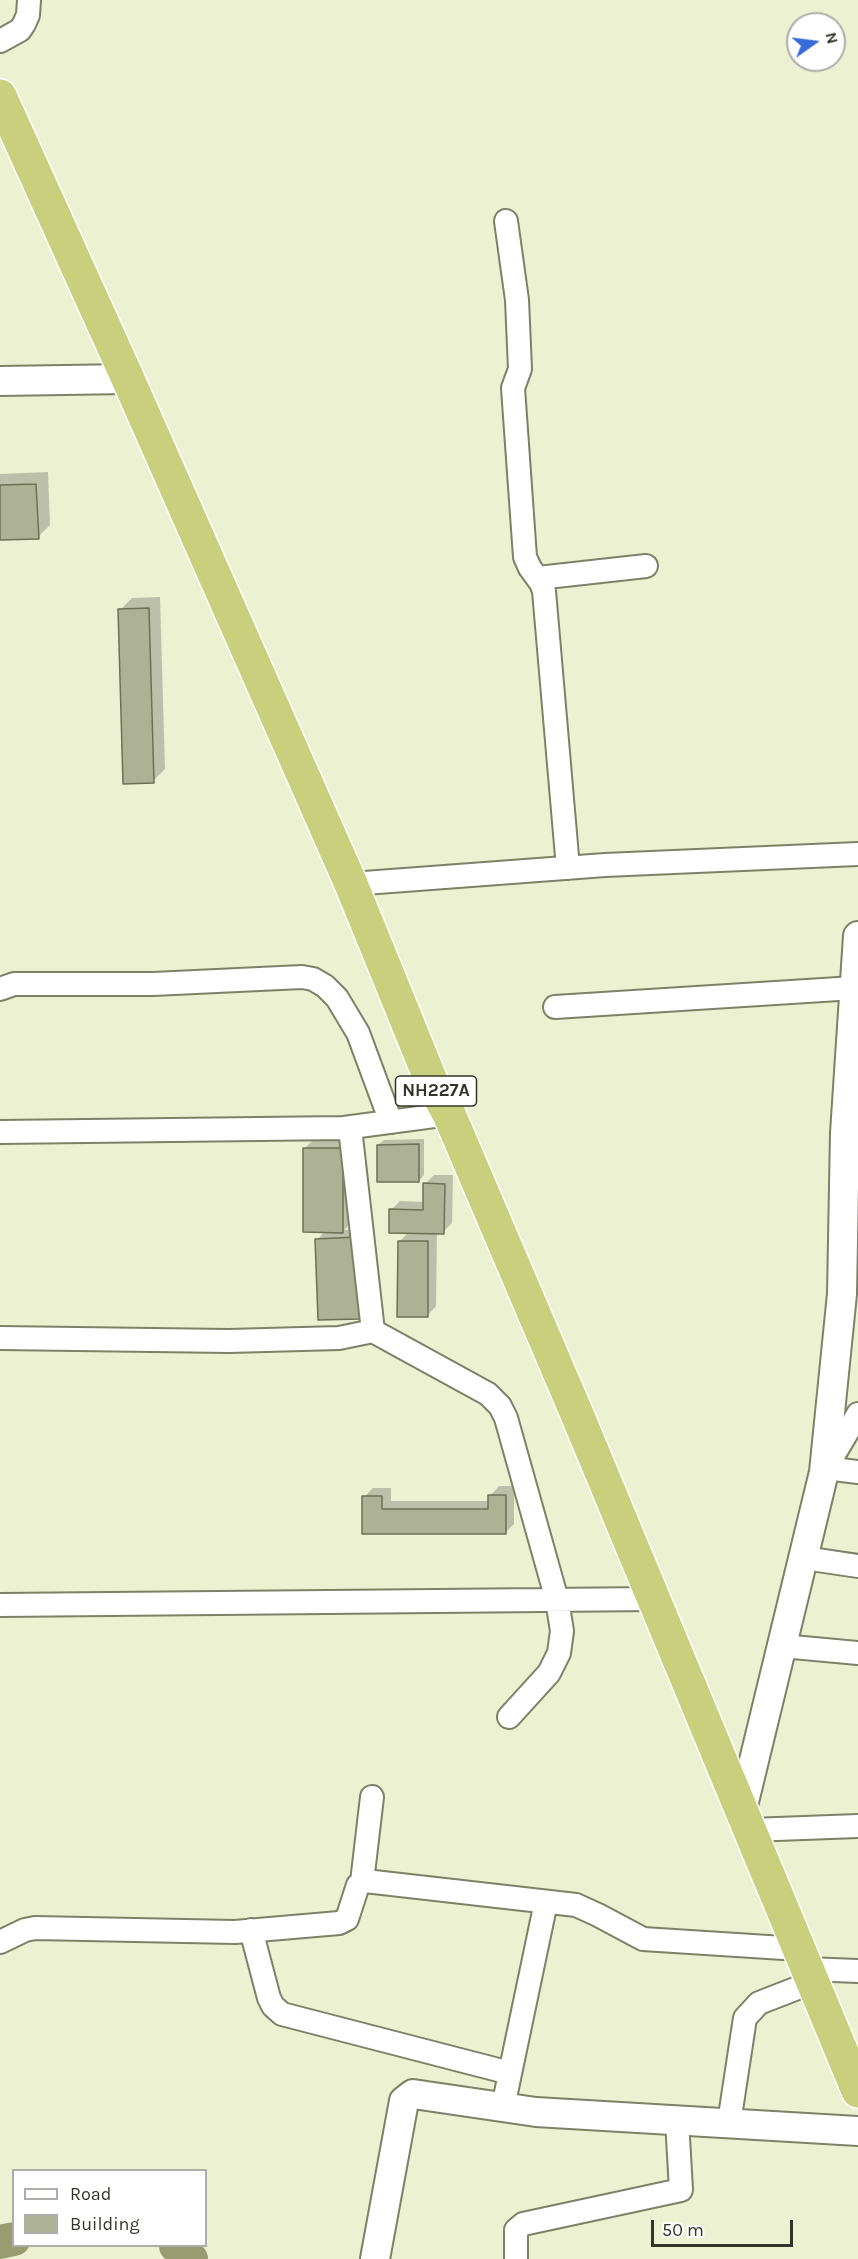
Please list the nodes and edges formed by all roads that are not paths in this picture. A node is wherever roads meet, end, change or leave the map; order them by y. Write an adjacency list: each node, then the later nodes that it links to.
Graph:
1 (29, 0): 2 (street)
2 (0, 41)
3 (0, 96): 5 (highway, NH227A)
4 (506, 220): 8 (street)
5 (128, 379): 6 (street); 11 (highway, NH227A)
6 (0, 381)
7 (646, 566): 8 (street)
8 (537, 578): 10 (street)
9 (858, 854): 10 (street)
10 (568, 868): 11 (street)
11 (351, 884): 16 (highway, NH227A)
12 (858, 936): 13 (street)
13 (854, 988): 15 (street); 20 (street)
14 (0, 989): 17 (street)
15 (555, 1007)
16 (449, 1114): 17 (street); 28 (highway, NH227A)
17 (391, 1122): 18 (street)
18 (351, 1128): 19 (street); 21 (street)
19 (0, 1132)
20 (850, 1242): 24 (street)
21 (373, 1331): 22 (street); 29 (street)
22 (0, 1338)
23 (858, 1414): 24 (street)
24 (825, 1470): 25 (street); 26 (street)
25 (858, 1472)
26 (804, 1558): 27 (street); 31 (street)
27 (858, 1566)
28 (654, 1599): 29 (street); 35 (highway, NH227A)
29 (558, 1600): 30 (street); 33 (street)
30 (0, 1605)
31 (782, 1646): 32 (street); 35 (street)
32 (858, 1653)
33 (509, 1717)
34 (372, 1797): 37 (street)
35 (746, 1820): 36 (street); 41 (highway, NH227A)
36 (858, 1826)
37 (362, 1882): 38 (street); 39 (street)
38 (546, 1902): 41 (street); 43 (street)
39 (251, 1930): 40 (street); 43 (street)
40 (0, 1942)
41 (806, 1967): 42 (street); 44 (highway, NH227A); 47 (street)
42 (858, 1971)
43 (510, 2073): 45 (street)
44 (858, 2091)
45 (503, 2107): 46 (street); 49 (street)
46 (677, 2120): 47 (street); 50 (street)
47 (729, 2123): 48 (street)
48 (858, 2131)
49 (375, 2259)
50 (516, 2259)

